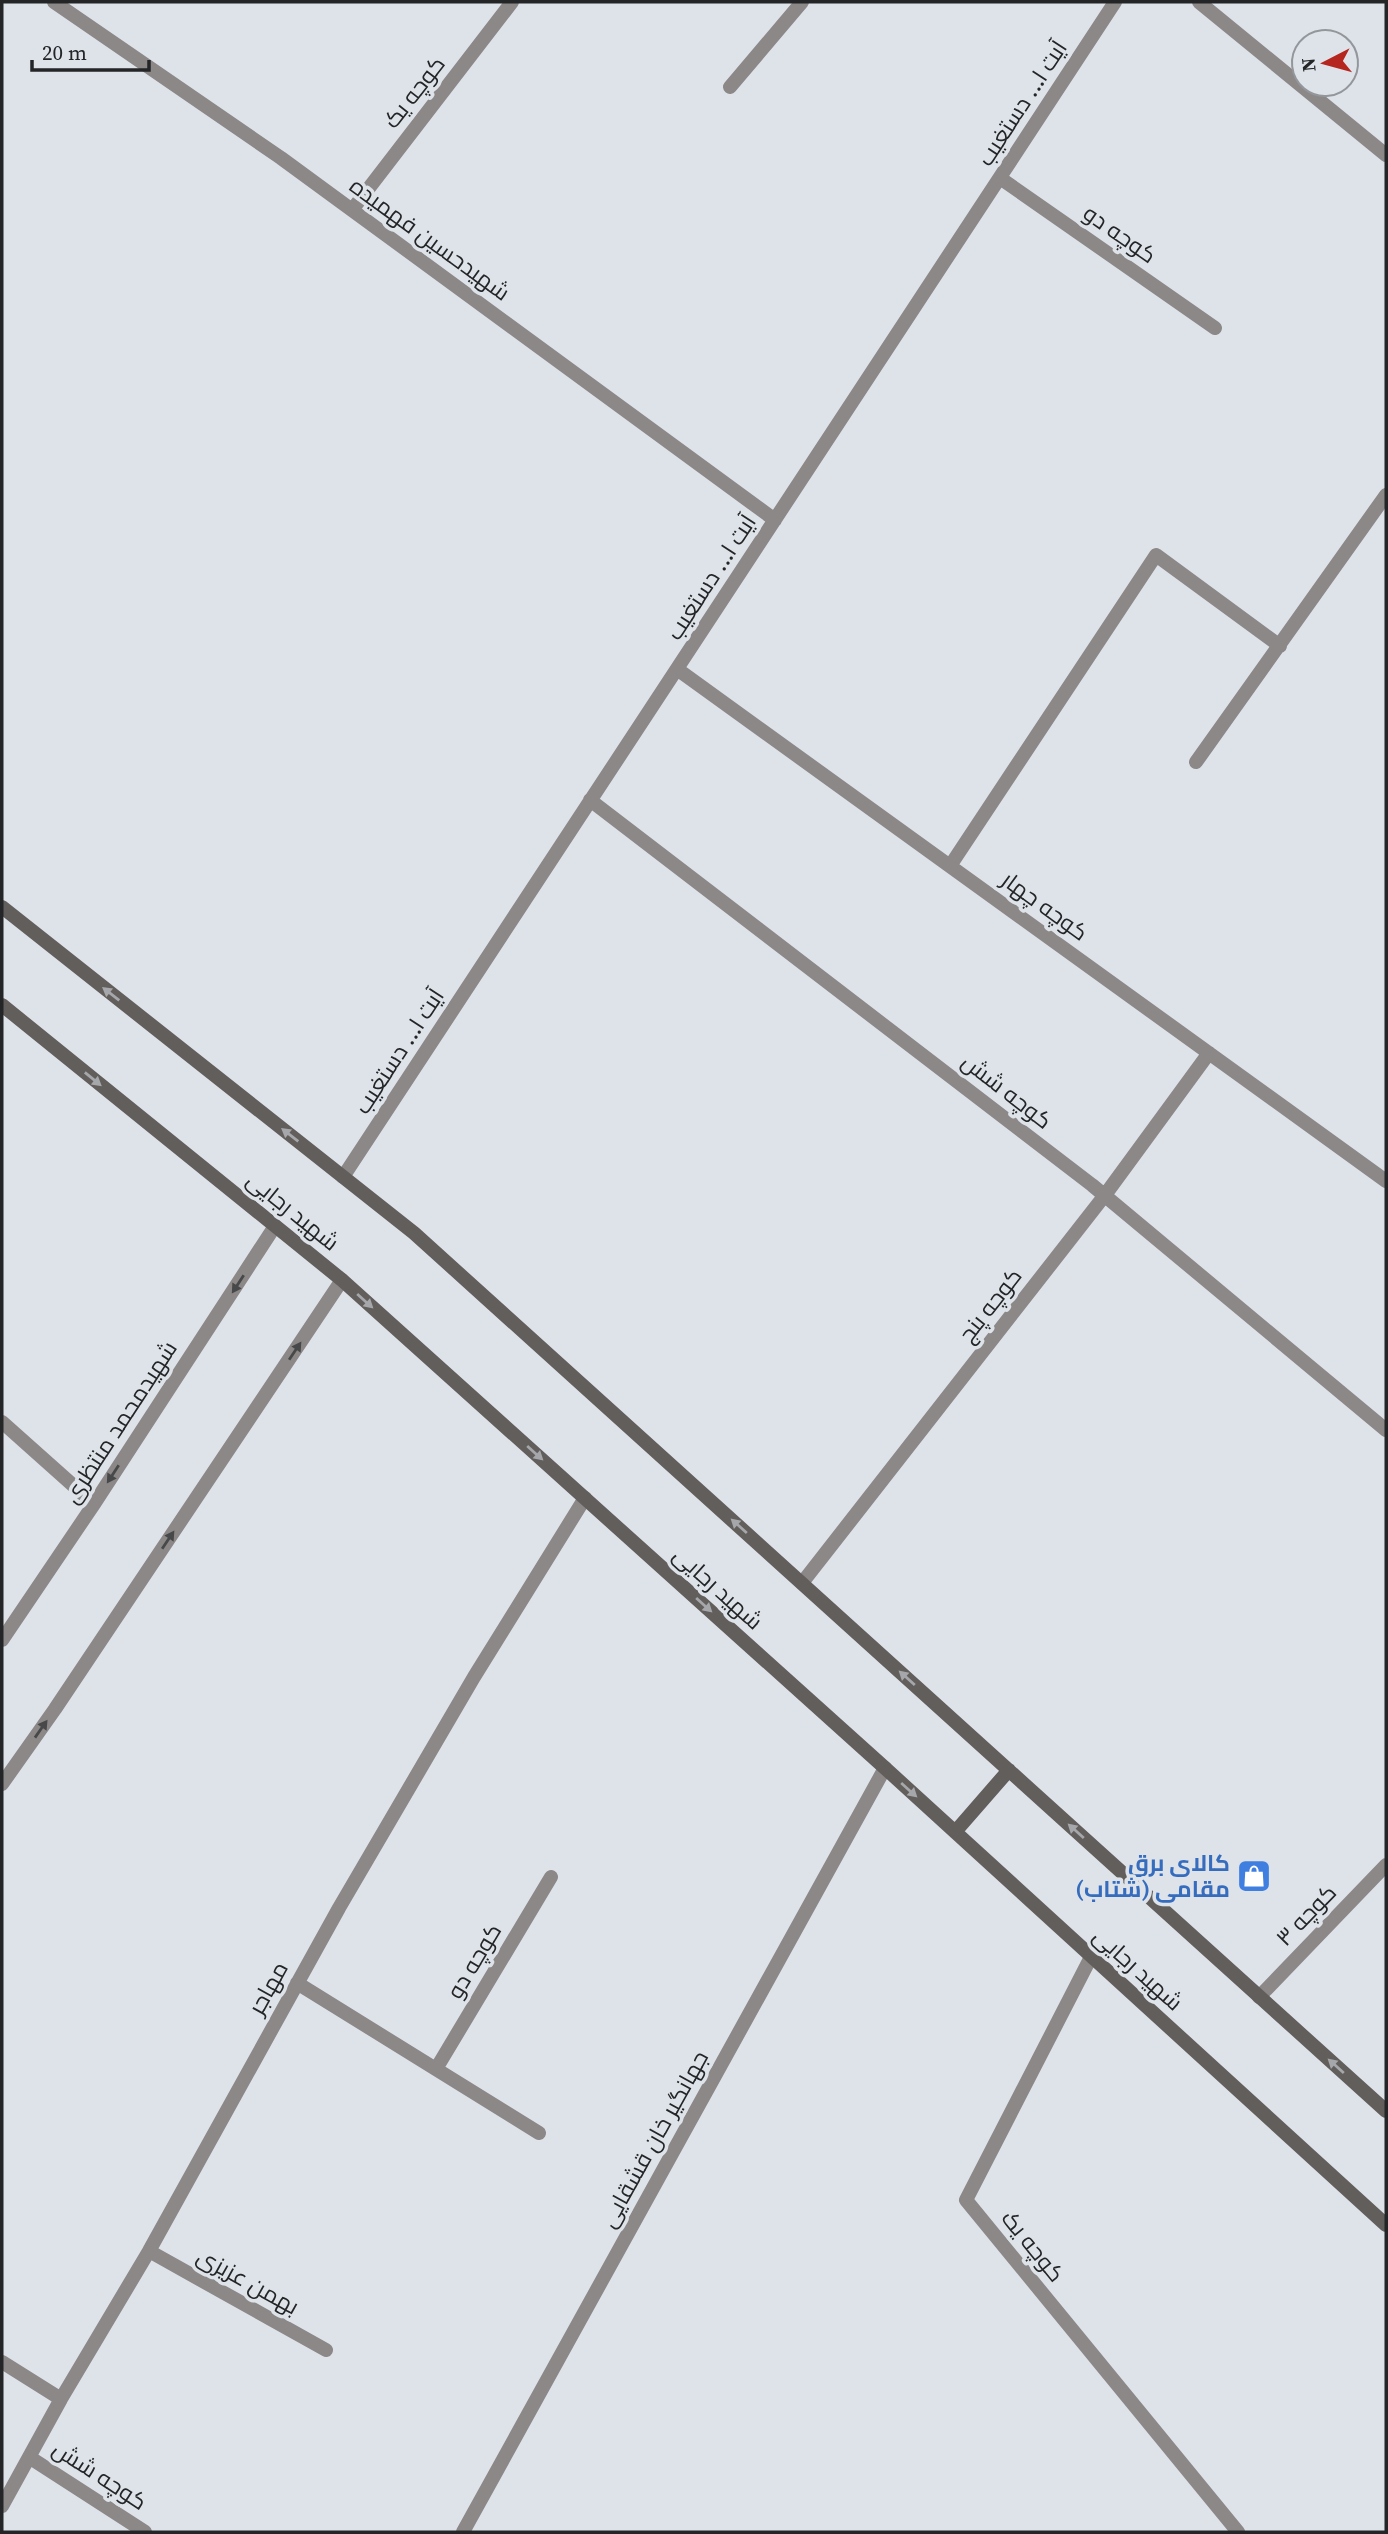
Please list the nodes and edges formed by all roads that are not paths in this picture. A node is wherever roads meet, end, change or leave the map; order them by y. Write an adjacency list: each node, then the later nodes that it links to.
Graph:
1 (54, 2): 9 (street, شهیدحسین فهمیده)
2 (512, 2): 9 (street, کوچه یک)
3 (802, 2): 6 (street)
4 (1115, 2): 8 (street, آیت ا... دستغیب)
5 (1199, 2): 7 (street)
6 (730, 87)
7 (1386, 155)
8 (1000, 178): 10 (street, کوچه دو); 12 (street, آیت ا... دستغیب)
9 (352, 209): 12 (street, شهیدحسین فهمیده)
10 (1215, 328)
11 (1386, 495): 13 (street)
12 (775, 520): 14 (street, آیت ا... دستغیب)
13 (1280, 646): 15 (street); 17 (street)
14 (677, 669): 16 (street, آیت ا... دستغیب); 17 (street, کوچه چهار)
15 (1196, 762)
16 (590, 800): 21 (street, آیت ا... دستغیب); 23 (street, کوچه شش)
17 (950, 866): 20 (street, کوچه چهار)
18 (2, 907): 21 (main road, one-way to 18)
19 (2, 1005): 24 (main road, شهید رجایی, one-way to 24)
20 (1209, 1053): 22 (street, کوچه چهار); 23 (street, کوچه پنج)
21 (343, 1177): 30 (main road, one-way to 21)
22 (1386, 1181)
23 (1105, 1195): 27 (street, کوچه شش); 30 (street, کوچه پنج)
24 (275, 1226): 25 (main road, شهید رجایی); 29 (street, شهیدمحمد منتظری, one-way to 29)
25 (342, 1280): 28 (main road, شهید رجایی, one-way to 28); 34 (street, one-way to 25)
26 (2, 1422): 29 (street)
27 (1386, 1430)
28 (585, 1498): 32 (main road, شهید رجایی, one-way to 32); 39 (street, مهاجر)
29 (94, 1504): 31 (street, شهیدمحمد منتظری)
30 (802, 1583): 33 (main road, one-way to 30)
31 (2, 1640)
32 (885, 1768): 35 (main road, شهید رجایی, one-way to 35); 52 (street, جهانگیر خان قشقایی)
33 (1009, 1770): 35 (main road); 40 (main road, one-way to 33)
34 (2, 1784)
35 (955, 1832): 38 (main road, شهید رجایی)
36 (1386, 1865): 40 (street, کوچه ۳)
37 (551, 1877): 41 (street, کوچه دو)
38 (1091, 1957): 44 (main road, شهید رجایی); 53 (street, کوچه یک)
39 (297, 1983): 41 (street); 45 (street, مهاجر)
40 (1259, 1997): 42 (main road, one-way to 40)
41 (436, 2069): 43 (street)
42 (1386, 2111)
43 (539, 2133)
44 (1386, 2225)
45 (149, 2251): 46 (street, بهمن عزیزی); 48 (street, مهاجر)
46 (326, 2350)
47 (2, 2362): 48 (street)
48 (61, 2399): 49 (street, مهاجر)
49 (29, 2457): 50 (street, مهاجر); 51 (street, کوچه شش)
50 (2, 2506)
51 (145, 2532)
52 (463, 2532)
53 (1238, 2532)

